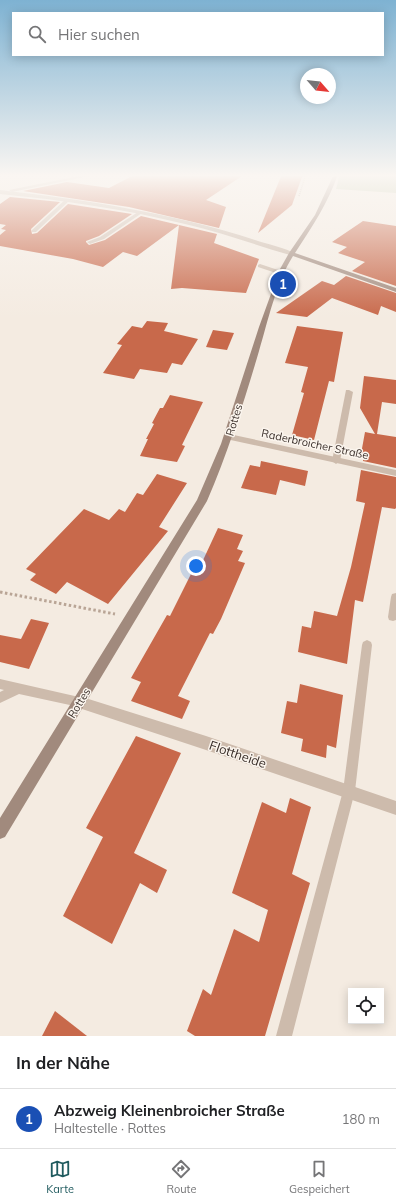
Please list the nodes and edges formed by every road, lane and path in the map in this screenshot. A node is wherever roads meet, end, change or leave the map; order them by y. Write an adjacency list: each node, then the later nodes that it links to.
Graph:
1 (43, 222): 5 (lane)
2 (126, 222): 6 (lane)
3 (183, 222): 7 (street)
4 (312, 222): 7 (street, Rottes)
5 (34, 231)
6 (90, 242)
7 (292, 254): 9 (street, Rottes); 10 (street)
8 (260, 266): 9 (lane)
9 (282, 273): 12 (street, Rottes)
10 (396, 290)
11 (350, 392): 13 (lane)
12 (229, 437): 13 (street, Raderbroicher Straße); 17 (street, Rottes)
13 (336, 461): 14 (street, Raderbroicher Straße)
14 (396, 474)
15 (0, 592): 17 (path)
16 (396, 597): 18 (lane)
17 (131, 617): 23 (street, Rottes)
18 (393, 617)
19 (366, 645): 24 (lane)
20 (0, 684): 21 (lane)
21 (18, 688): 22 (lane); 23 (lane)
22 (0, 698)
23 (80, 702): 24 (street, Flottheide); 26 (street, Rottes)
24 (349, 791): 25 (street, Flottheide); 27 (lane)
25 (396, 808)
26 (0, 832)
27 (284, 1036)

